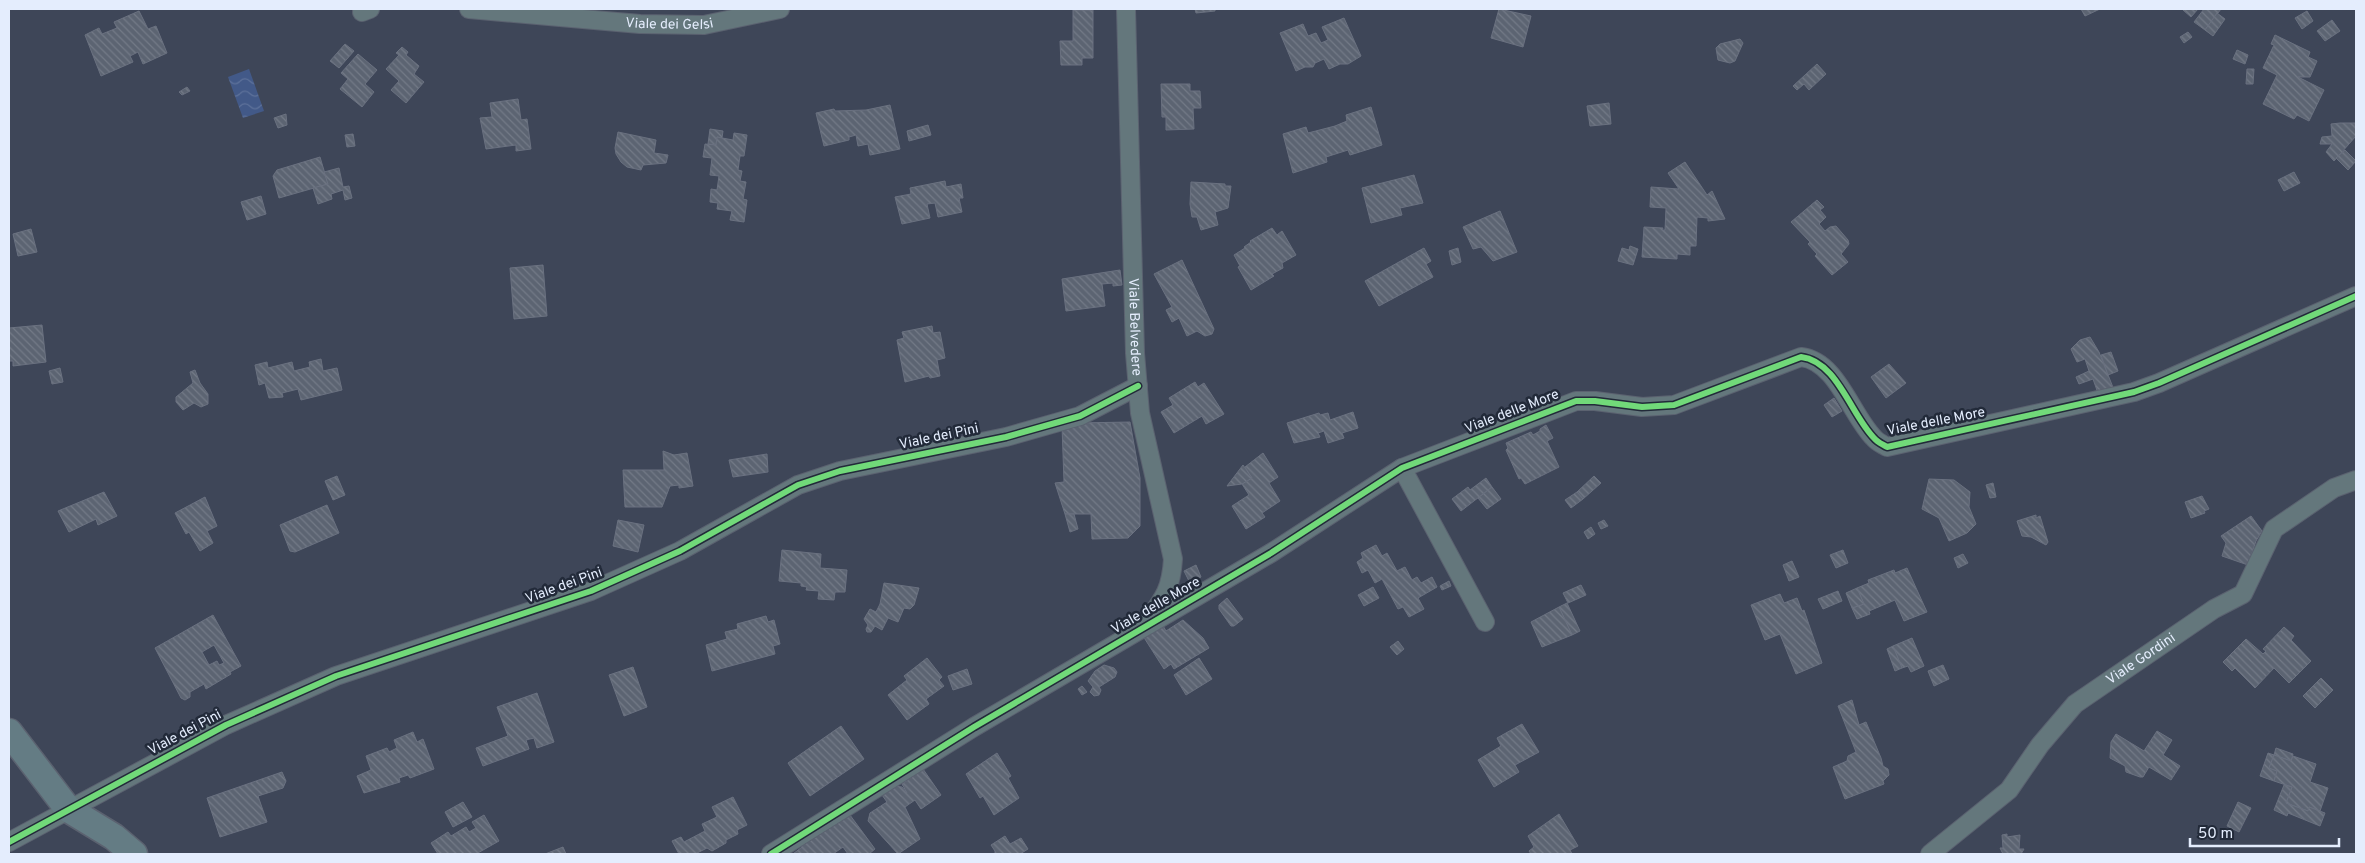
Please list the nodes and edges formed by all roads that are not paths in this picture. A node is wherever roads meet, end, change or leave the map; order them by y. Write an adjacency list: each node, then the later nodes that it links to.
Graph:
1 (469, 9): 2 (street, Viale dei Gelsi)
2 (780, 9)
3 (1126, 9): 5 (street, Viale Belvedere)
4 (2356, 296): 6 (street, Viale delle More)
5 (1138, 386): 9 (street, Viale Belvedere); 11 (street, Viale dei Pini)
6 (1402, 468): 8 (street); 9 (street, Viale delle More)
7 (2356, 480): 15 (street, Viale Gordini)
8 (1485, 622)
9 (1140, 630): 14 (street, Viale delle More)
10 (9, 732): 11 (street)
11 (68, 809): 12 (street, Viale dei Pini); 13 (street)
12 (9, 842)
13 (134, 854)
14 (771, 854)
15 (1930, 854)

